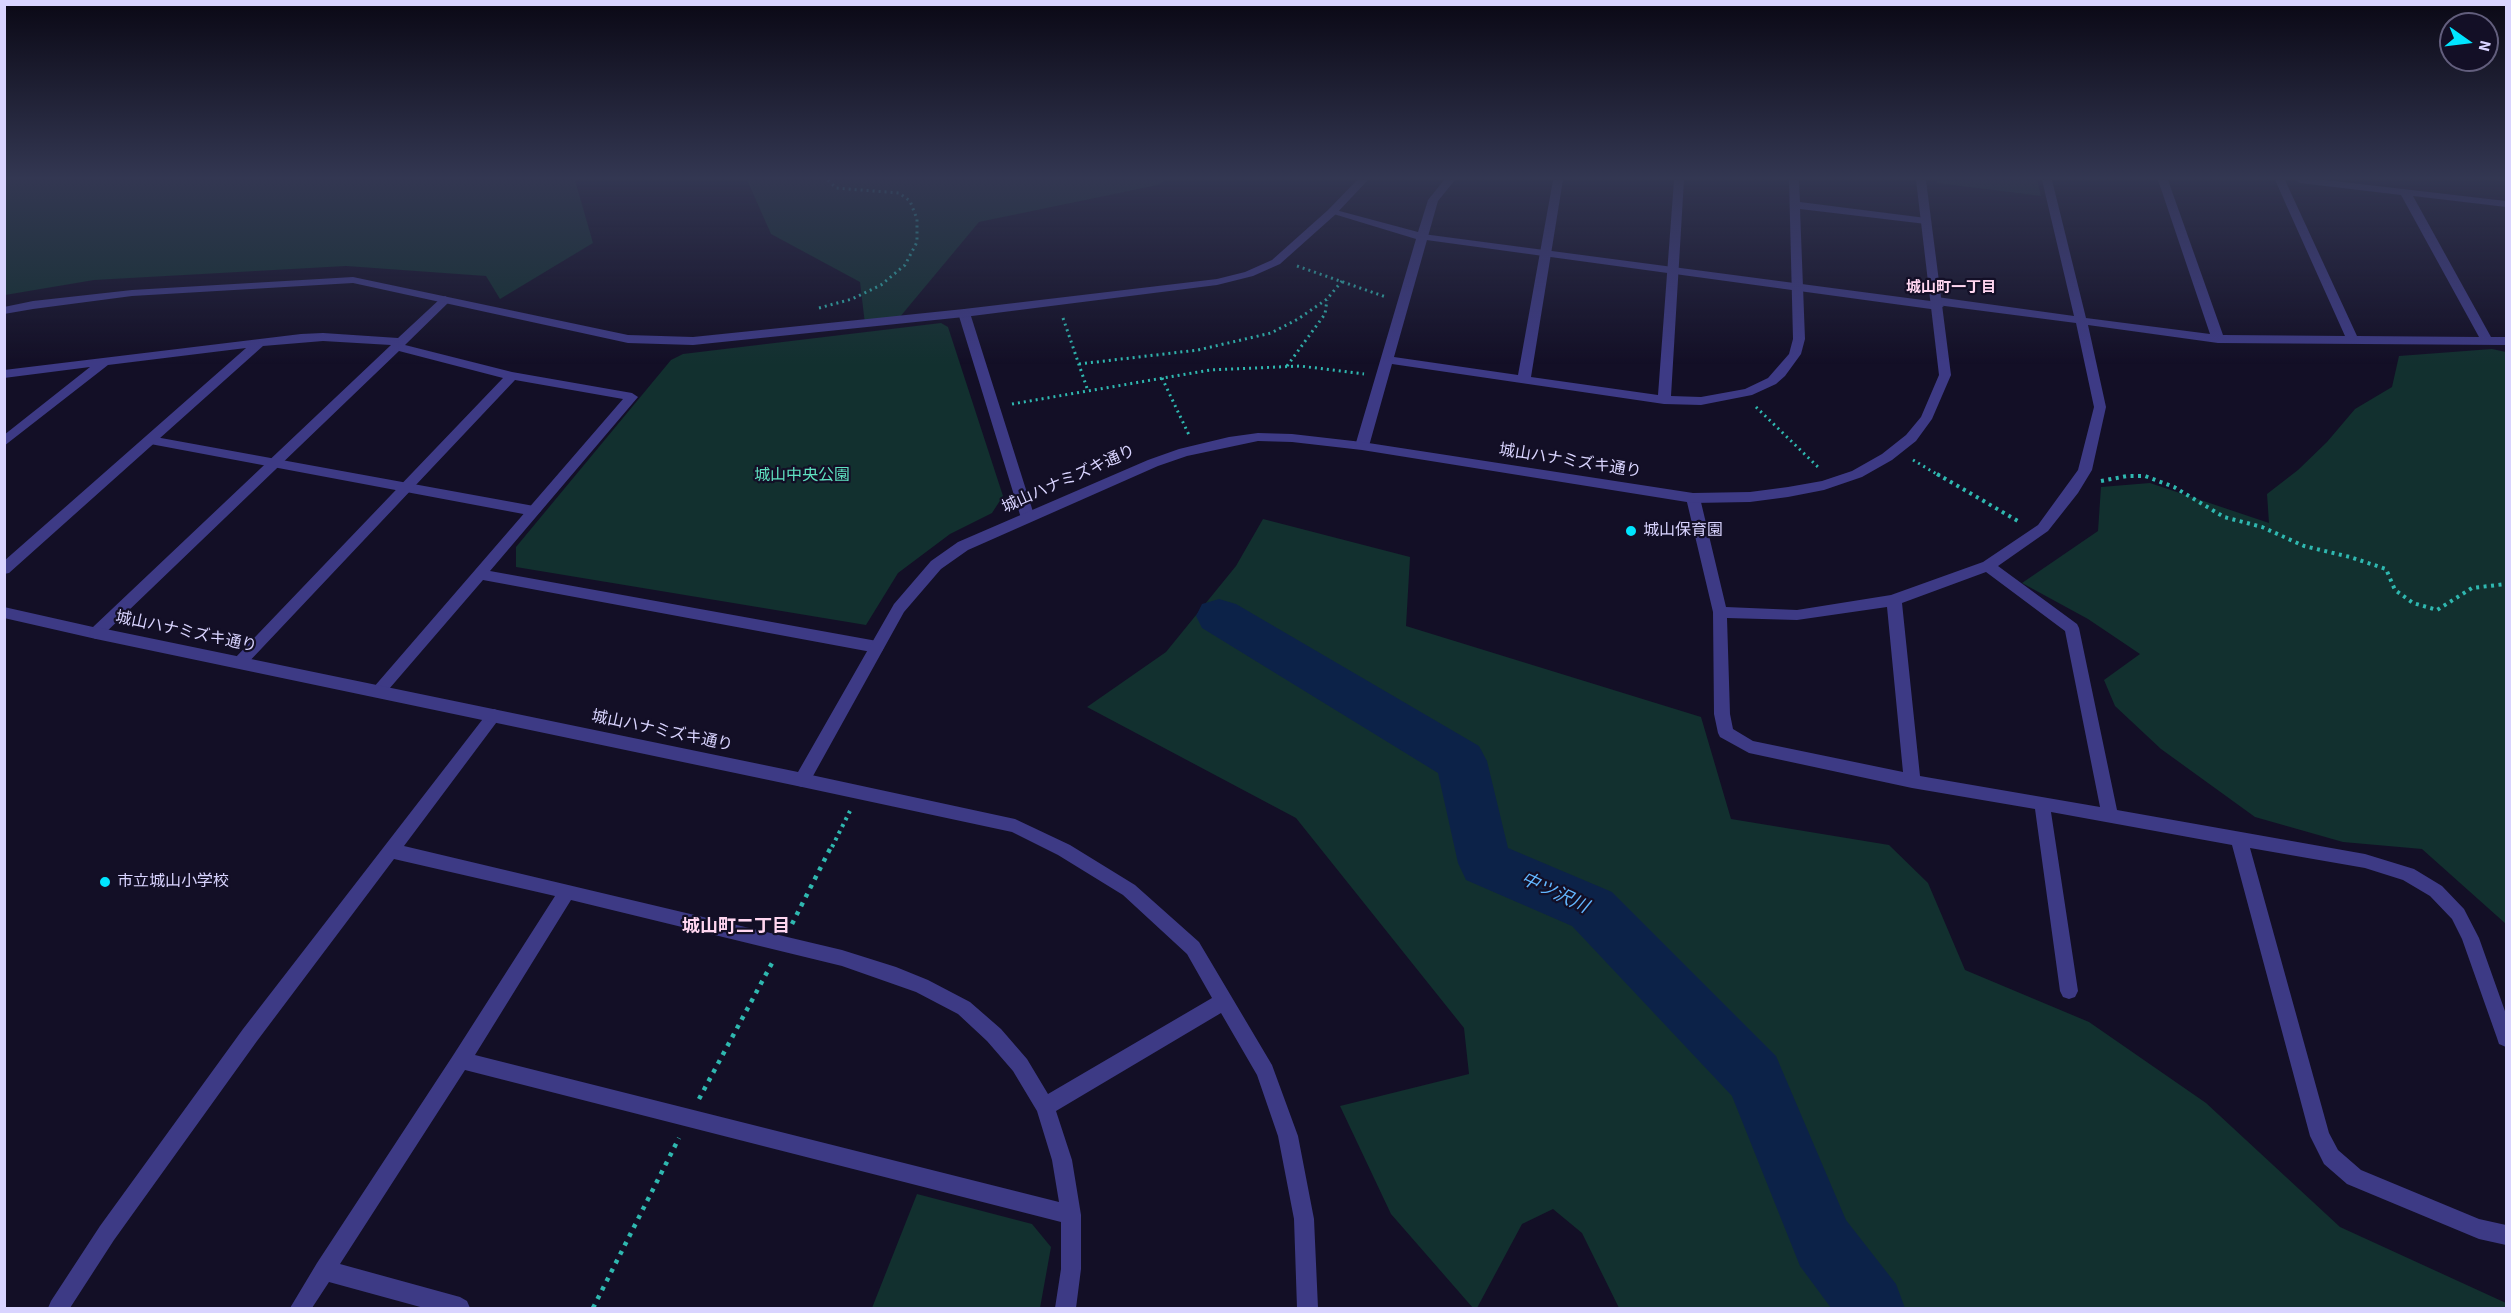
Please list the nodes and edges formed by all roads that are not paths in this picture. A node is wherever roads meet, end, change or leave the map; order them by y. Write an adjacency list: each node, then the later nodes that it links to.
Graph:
1 (1300, 241): 18 (street)
2 (1422, 241): 27 (street)
3 (1456, 241): 12 (street)
4 (1548, 241): 12 (street)
5 (1675, 241): 13 (street)
6 (1795, 241): 14 (street)
7 (1929, 241): 16 (street, 城山ハナミズキ通り)
8 (2062, 241): 19 (street)
9 (2184, 241): 20 (street)
10 (2308, 241): 21 (street)
11 (2432, 241): 22 (street)
12 (1546, 253): 13 (street); 30 (street)
13 (1673, 270): 14 (street); 31 (street)
14 (1797, 287): 16 (street); 31 (street)
15 (445, 300): 17 (street); 18 (street); 25 (street)
16 (1937, 304): 19 (street); 37 (street, 城山ハナミズキ通り)
17 (4, 311)
18 (964, 313): 39 (street)
19 (2081, 321): 20 (street); 40 (street)
20 (2218, 339): 21 (street)
21 (2353, 340): 22 (street)
22 (2487, 341): 23 (street)
23 (2506, 341)
24 (261, 342): 25 (street); 26 (street); 32 (street)
25 (400, 344): 29 (street); 35 (street)
26 (107, 360): 28 (street); 33 (street)
27 (1388, 360): 30 (street); 34 (street)
28 (4, 374)
29 (512, 376): 36 (street); 38 (street)
30 (1524, 380): 31 (street)
31 (1664, 400)
32 (150, 440): 35 (street); 41 (street)
33 (4, 442)
34 (1362, 447): 37 (street, 城山ハナミズキ通り); 39 (street, 城山ハナミズキ通り)
35 (275, 463): 36 (street); 46 (street)
36 (406, 487): 38 (street); 48 (street)
37 (1693, 498): 45 (street)
38 (534, 511): 42 (street)
39 (1028, 518): 47 (street, 城山ハナミズキ通り)
40 (1988, 566): 43 (street); 54 (street)
41 (4, 569)
42 (480, 574): 47 (street); 49 (street)
43 (1894, 600): 45 (street); 52 (street)
44 (4, 612): 46 (street, 城山ハナミズキ通り)
45 (1720, 612): 52 (street)
46 (96, 633): 48 (street, 城山ハナミズキ通り)
47 (877, 647): 51 (street, 城山ハナミズキ通り)
48 (240, 663): 49 (street, 城山ハナミズキ通り)
49 (378, 692): 50 (street, 城山ハナミズキ通り)
50 (494, 715): 51 (street, 城山ハナミズキ通り); 56 (street)
51 (802, 780): 59 (street)
52 (1912, 781): 53 (street)
53 (2042, 804): 54 (street); 58 (street)
54 (2110, 815): 55 (street)
55 (2239, 838): 60 (street); 64 (street)
56 (393, 851): 57 (street); 66 (street)
57 (567, 891): 61 (street); 62 (street)
58 (2068, 991)
59 (1224, 1001): 62 (street); 70 (street)
60 (2506, 1038)
61 (461, 1060): 63 (street); 65 (street)
62 (1045, 1107): 63 (street)
63 (1071, 1215): 69 (street)
64 (2506, 1235)
65 (324, 1270): 67 (street); 68 (street)
66 (58, 1308)
67 (300, 1308)
68 (460, 1308)
69 (1066, 1308)
70 (1308, 1308)

